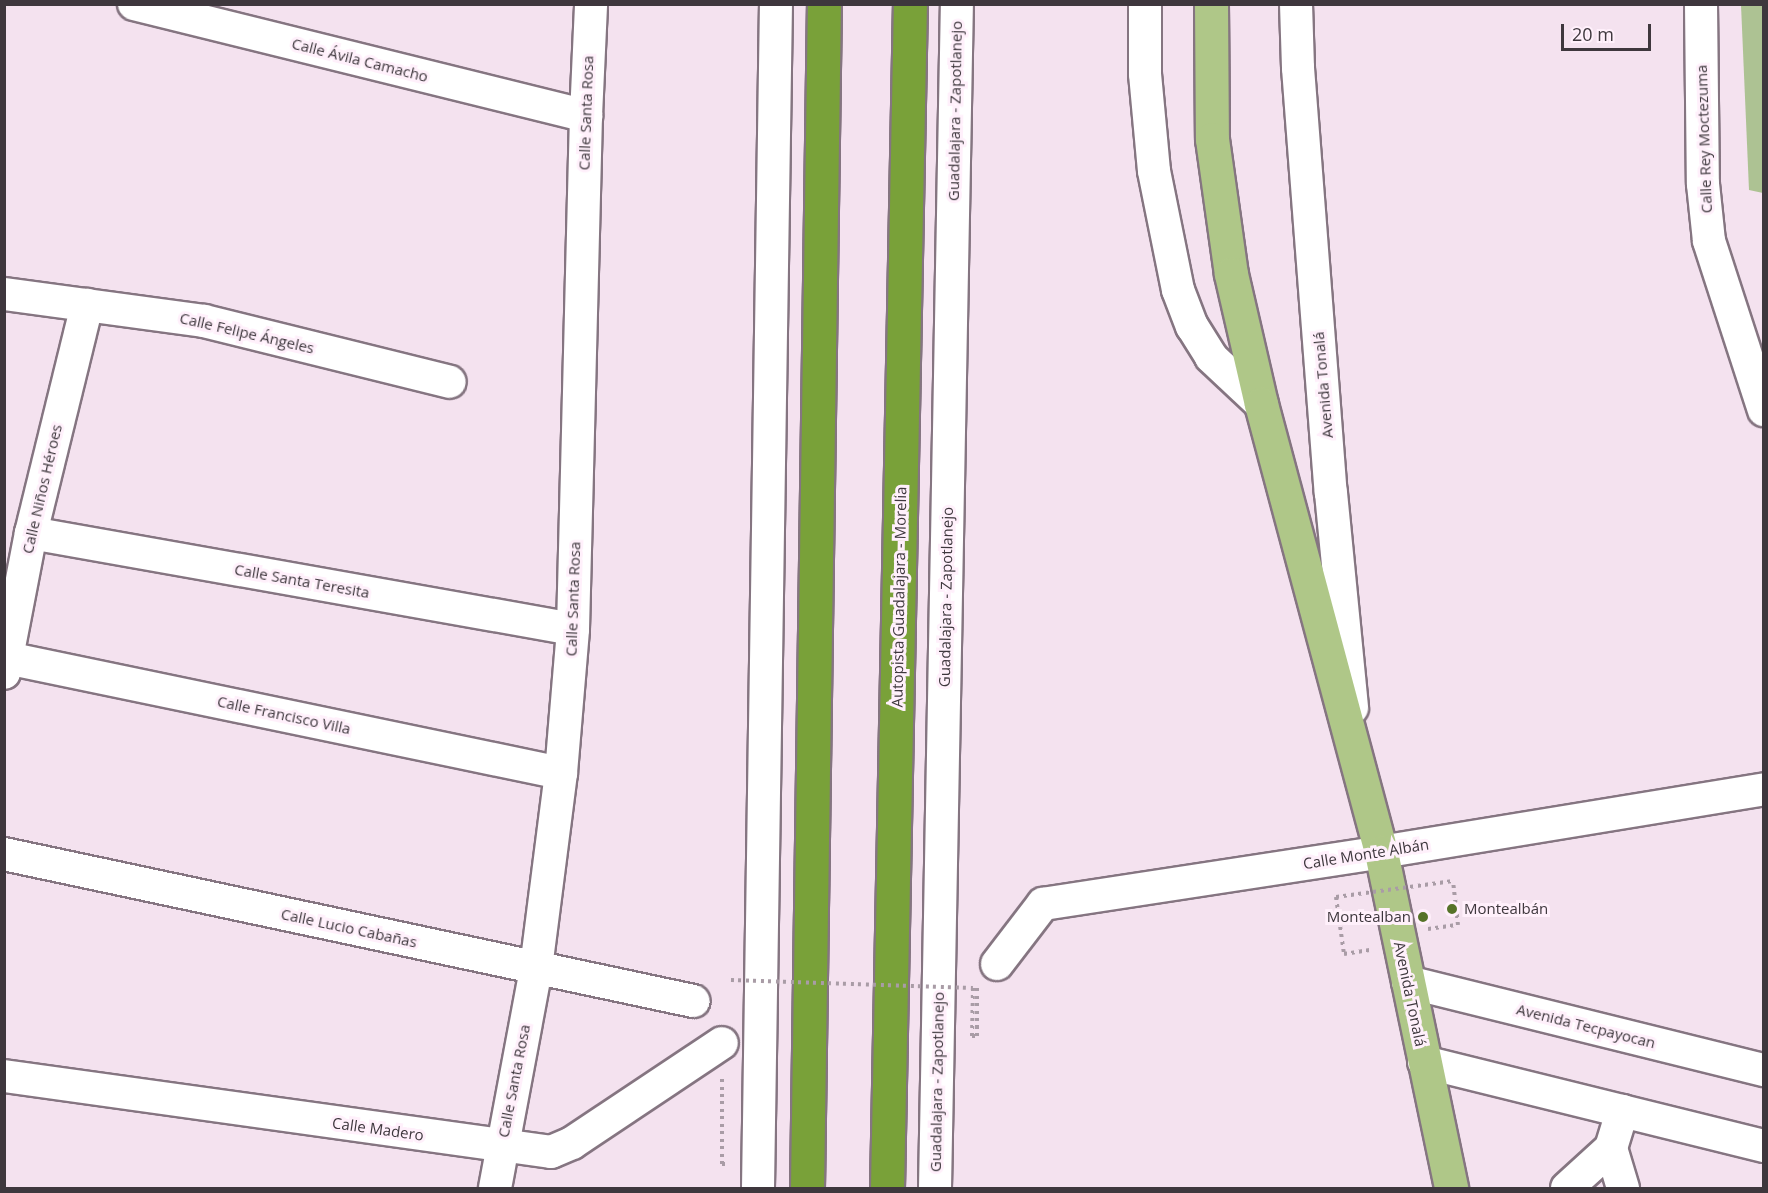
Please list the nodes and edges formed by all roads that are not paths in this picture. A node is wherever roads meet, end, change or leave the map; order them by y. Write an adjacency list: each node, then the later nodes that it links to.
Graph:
1 (134, 4): 11 (street, Calle Ávila Camacho)
2 (591, 4): 11 (street, Calle Santa Rosa)
3 (776, 4): 38 (street)
4 (824, 4): 39 (highway)
5 (910, 4): 40 (highway, Autopista Guadalajara - Morelia)
6 (957, 4): 41 (street, Guadalajara - Zapotlanejo)
7 (1145, 4): 15 (street)
8 (1211, 4): 15 (main road, Avenida Tonalá)
9 (1296, 4): 20 (street, Avenida Tonalá)
10 (1701, 4): 16 (street, Calle Rey Moctezuma)
11 (586, 116): 18 (street, Calle Santa Rosa)
12 (4, 294): 13 (street, Calle Felipe Ángeles)
13 (87, 305): 14 (street, Calle Felipe Ángeles); 17 (street, Calle Niños Héroes)
14 (450, 382)
15 (1261, 404): 20 (main road, Avenida Tonalá)
16 (1764, 410)
17 (31, 532): 18 (street, Calle Santa Teresita); 19 (street, Calle Niños Héroes)
18 (573, 629): 21 (street, Calle Santa Rosa)
19 (6, 666): 21 (street, Calle Francisco Villa)
20 (1358, 766): 23 (main road, Avenida Tonalá)
21 (561, 773): 26 (street, Calle Santa Rosa)
22 (1764, 789): 23 (street, Calle Monte Albán)
23 (1381, 852): 25 (street, Calle Monte Albán); 27 (main road, Avenida Tonalá)
24 (4, 854): 26 (street, Calle Lucio Cabañas)
25 (997, 964)
26 (536, 968): 28 (street, Calle Lucio Cabañas); 34 (street, Calle Santa Rosa)
27 (1408, 982): 30 (main road, Avenida Tonalá); 31 (street, Avenida Tecpayocan)
28 (693, 1001)
29 (722, 1043): 34 (street, Calle Madero)
30 (1424, 1062): 33 (street); 42 (main road, Avenida Tonalá)
31 (1764, 1070)
32 (4, 1076): 34 (street, Calle Madero)
33 (1622, 1111): 35 (street); 36 (street)
34 (502, 1146): 37 (street, Calle Santa Rosa)
35 (1764, 1146)
36 (1611, 1148): 43 (street); 44 (street)
37 (495, 1188)
38 (758, 1188)
39 (807, 1188)
40 (887, 1188)
41 (935, 1188)
42 (1451, 1188)
43 (1567, 1188)
44 (1623, 1188)

